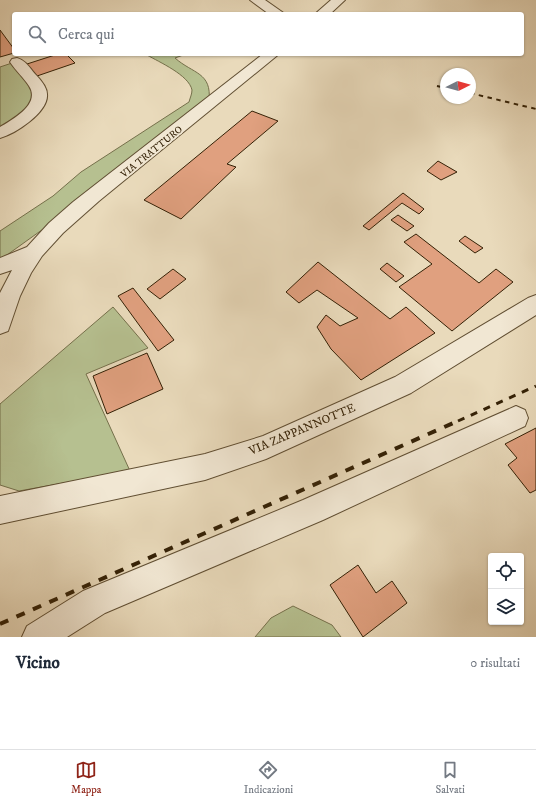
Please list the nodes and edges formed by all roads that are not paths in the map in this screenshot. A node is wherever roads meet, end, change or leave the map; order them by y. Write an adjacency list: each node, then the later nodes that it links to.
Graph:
1 (256, 0): 4 (street)
2 (339, 0): 3 (street)
3 (322, 8)
4 (275, 12)
5 (269, 56): 8 (street, VIA TRATTURO)
6 (17, 62): 7 (street)
7 (0, 133)
8 (34, 252): 9 (street, VIA TRATTURO); 11 (street, VIA TRATTURO)
9 (0, 266)
10 (536, 304): 13 (street, VIA ZAPPANNOTTE)
11 (0, 324)
12 (516, 418): 14 (street)
13 (0, 510)
14 (38, 637)

